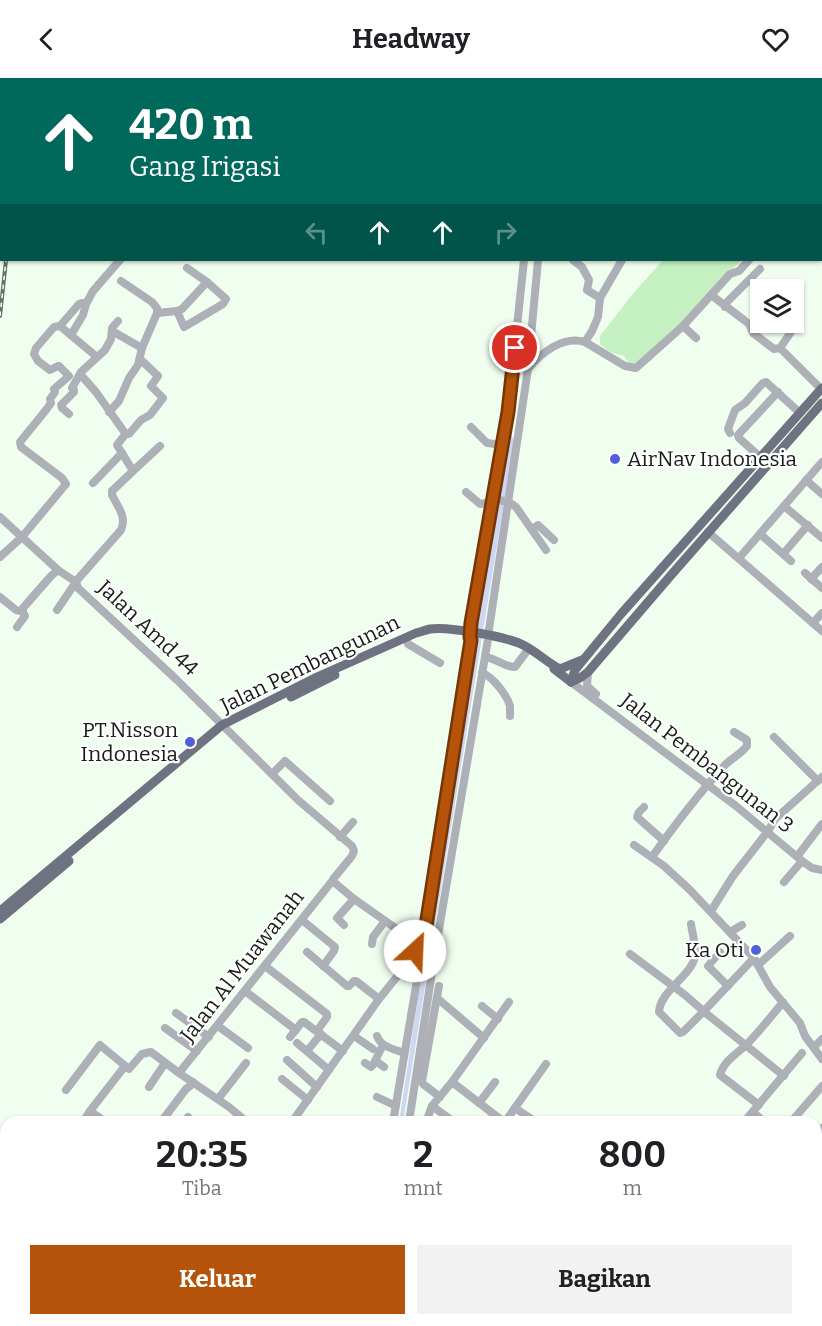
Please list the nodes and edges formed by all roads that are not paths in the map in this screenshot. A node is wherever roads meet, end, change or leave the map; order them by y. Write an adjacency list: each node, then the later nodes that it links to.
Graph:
1 (119, 261): 13 (street)
2 (524, 261): 42 (street)
3 (538, 261): 31 (street)
4 (574, 261): 12 (street)
5 (621, 261): 12 (street)
6 (748, 261): 11 (street)
7 (187, 268): 10 (street)
8 (760, 269): 14 (street)
9 (121, 281): 16 (street)
10 (207, 282): 15 (street); 20 (street)
11 (711, 295): 14 (street); 19 (street)
12 (600, 298): 26 (street)
13 (86, 304): 18 (street); 23 (street)
14 (726, 307): 28 (street)
15 (177, 311): 16 (street); 20 (street)
16 (157, 313): 27 (street)
17 (118, 321): 21 (street)
18 (60, 326): 23 (street); 60 (street)
19 (682, 326): 25 (street); 26 (street)
20 (184, 327): 24 (street)
21 (112, 331): 27 (street); 29 (street)
22 (790, 333): 28 (street)
23 (71, 334): 29 (street)
24 (178, 335)
25 (696, 338)
26 (585, 342): 31 (street)
27 (142, 348): 30 (street)
28 (780, 348): 33 (street)
29 (97, 357): 32 (street)
30 (140, 359): 36 (street); 41 (street)
31 (528, 369): 53 (street)
32 (80, 374): 36 (street); 38 (street)
33 (821, 389): 37 (main road)
34 (778, 393): 37 (street); 40 (street); 46 (street)
35 (822, 403): 46 (main road)
36 (109, 412): 41 (street)
37 (800, 412): 46 (main road)
38 (69, 414)
39 (471, 427): 42 (street)
40 (730, 433)
41 (125, 434): 44 (street)
42 (502, 444): 53 (street)
43 (160, 446): 47 (street)
44 (122, 453): 47 (street); 50 (street)
45 (822, 462): 49 (street)
46 (759, 464): 48 (main road)
47 (133, 471): 71 (street)
48 (750, 476): 58 (main road); 77 (main road)
49 (806, 480): 52 (street); 54 (street)
50 (93, 483)
51 (466, 492): 53 (street)
52 (822, 494)
53 (499, 502): 57 (street); 68 (street); 68 (street)
54 (784, 506): 56 (street); 59 (street)
55 (0, 517): 60 (street, Jalan Amd 44)
56 (808, 525): 61 (street); 64 (street)
57 (532, 529): 62 (street); 63 (street)
58 (708, 532): 66 (street); 78 (main road)
59 (760, 534): 64 (street); 66 (street)
60 (22, 537): 65 (street); 70 (street, Jalan Amd 44)
61 (822, 538)
62 (554, 540)
63 (546, 550)
64 (783, 554): 67 (street)
65 (0, 557)
66 (739, 558): 79 (street)
67 (791, 561)
68 (491, 562): 82 (street); 83 (street)
69 (822, 567): 72 (street)
70 (58, 570): 71 (street, Jalan Amd 44); 75 (street)
71 (76, 582): 74 (street); 93 (street, Jalan Amd 44)
72 (822, 588)
73 (0, 597): 75 (street)
74 (57, 610)
75 (23, 612): 80 (street)
76 (822, 613): 79 (street)
77 (621, 614): 78 (main road); 87 (main road)
78 (630, 622): 89 (main road)
79 (813, 623): 81 (street)
80 (17, 627)
81 (822, 631)
82 (471, 635): 83 (main road, Jalan Pembangunan); 84 (main road, Jalan Pembangunan); 93 (main road, Jalan Pembangunan); 96 (street)
83 (487, 637): 85 (main road, Jalan Pembangunan); 86 (street); 87 (main road, Jalan Pembangunan)
84 (407, 641): 88 (street); 93 (main road, Jalan Pembangunan)
85 (527, 651): 86 (street); 91 (main road, Jalan Pembangunan)
86 (485, 657): 90 (street)
87 (582, 660): 91 (main road)
88 (440, 663)
89 (588, 672): 91 (main road); 99 (street, Jalan Pembangunan 3)
90 (482, 673): 92 (street); 96 (street)
91 (572, 682): 99 (street, Jalan Pembangunan 3)
92 (510, 716)
93 (224, 727): 97 (street, Jalan Amd 44); 114 (main road, Jalan Pembangunan); 116 (main road, Jalan Pembangunan)
94 (734, 732): 99 (street)
95 (774, 737): 98 (street)
96 (458, 770): 125 (street); 129 (street)
97 (272, 774): 100 (street); 105 (street, Jalan Amd 44)
98 (820, 779): 104 (street)
99 (710, 783): 104 (street, Jalan Pembangunan 3); 106 (street)
100 (330, 801)
101 (644, 807): 106 (street)
102 (353, 822): 105 (street)
103 (822, 824): 109 (street)
104 (769, 830): 109 (street, Jalan Pembangunan 3); 115 (street)
105 (340, 837): 111 (street, Jalan Al Muawanah)
106 (664, 841): 108 (street)
107 (634, 845): 108 (street)
108 (652, 857): 115 (street)
109 (801, 857): 110 (street, Jalan Pembangunan 3); 112 (street)
110 (822, 868)
111 (333, 880): 113 (street); 117 (street, Jalan Al Muawanah)
112 (784, 882)
113 (354, 899): 118 (street); 120 (street)
114 (0, 911)
115 (711, 911): 122 (street)
116 (0, 919)
117 (302, 920): 131 (street, Jalan Al Muawanah); 132 (street)
118 (385, 921): 124 (street); 125 (street)
119 (691, 924): 134 (street)
120 (344, 925)
121 (742, 925): 122 (street)
122 (730, 932): 130 (street)
123 (790, 936): 130 (street)
124 (372, 944)
125 (419, 945): 129 (street)
126 (307, 952): 132 (street)
127 (720, 952): 135 (street)
128 (630, 954): 134 (street)
129 (424, 959): 138 (street); 162 (street); 200 (street)
130 (756, 962): 135 (street); 140 (street)
131 (265, 966): 136 (street, Jalan Al Muawanah); 147 (street)
132 (323, 966): 138 (street)
133 (440, 986): 137 (street)
134 (674, 986): 142 (street); 142 (street)
135 (728, 986): 142 (street)
136 (245, 991): 145 (street, Jalan Al Muawanah); 151 (street)
137 (437, 998): 152 (street); 185 (street)
138 (380, 999): 148 (street)
139 (509, 1002): 144 (street)
140 (783, 1002): 155 (street); 156 (street)
141 (482, 1006): 144 (street)
142 (704, 1011): 155 (street)
143 (176, 1013): 150 (street)
144 (498, 1019): 152 (street)
145 (218, 1026): 150 (street, Jalan Al Muawanah); 157 (street)
146 (165, 1028): 159 (street)
147 (319, 1032): 151 (street); 160 (street); 161 (street)
148 (354, 1036): 158 (street); 161 (street)
149 (377, 1036): 154 (street)
150 (209, 1037): 159 (street, Jalan Al Muawanah)
151 (294, 1037): 160 (street)
152 (484, 1038): 177 (street)
153 (822, 1039): 156 (street)
154 (383, 1045): 162 (street); 166 (street)
155 (746, 1045): 175 (street); 192 (street)
156 (814, 1047): 164 (street)
157 (248, 1048)
158 (373, 1049)
159 (197, 1051): 174 (street, Jalan Al Muawanah)
160 (307, 1051): 173 (street)
161 (343, 1051): 173 (street)
162 (404, 1053): 189 (street)
163 (802, 1053): 175 (street)
164 (822, 1058)
165 (287, 1060): 182 (street)
166 (376, 1061): 168 (street); 172 (street)
167 (165, 1063): 171 (street); 174 (street); 181 (street)
168 (365, 1063)
169 (246, 1064): 186 (street)
170 (546, 1064): 191 (street)
171 (128, 1067): 183 (street); 193 (street)
172 (384, 1067)
173 (329, 1070): 182 (street)
174 (179, 1073): 179 (street)
175 (783, 1076): 192 (street)
176 (282, 1079): 187 (street)
177 (452, 1082): 185 (street); 188 (street)
178 (495, 1082): 188 (street)
179 (193, 1083): 186 (street); 196 (street)
180 (822, 1086): 208 (street)
181 (149, 1087)
182 (317, 1087): 187 (street)
183 (66, 1090)
184 (377, 1097): 189 (street)
185 (440, 1097): 190 (street)
186 (218, 1099): 197 (street)
187 (308, 1100): 198 (street)
188 (478, 1102): 203 (street)
189 (396, 1106): 199 (street)
190 (432, 1106): 201 (street); 202 (street)
191 (515, 1108): 204 (street); 205 (street)
192 (756, 1109): 206 (street); 207 (street)
193 (90, 1111): 194 (street); 195 (street)
194 (87, 1116)
195 (97, 1116)
196 (166, 1116)
197 (238, 1116)
198 (297, 1116)
199 (394, 1116)
200 (411, 1116)
201 (428, 1116)
202 (446, 1116)
203 (497, 1116)
204 (509, 1116)
205 (527, 1116)
206 (750, 1116)
207 (760, 1116)
208 (796, 1116)

